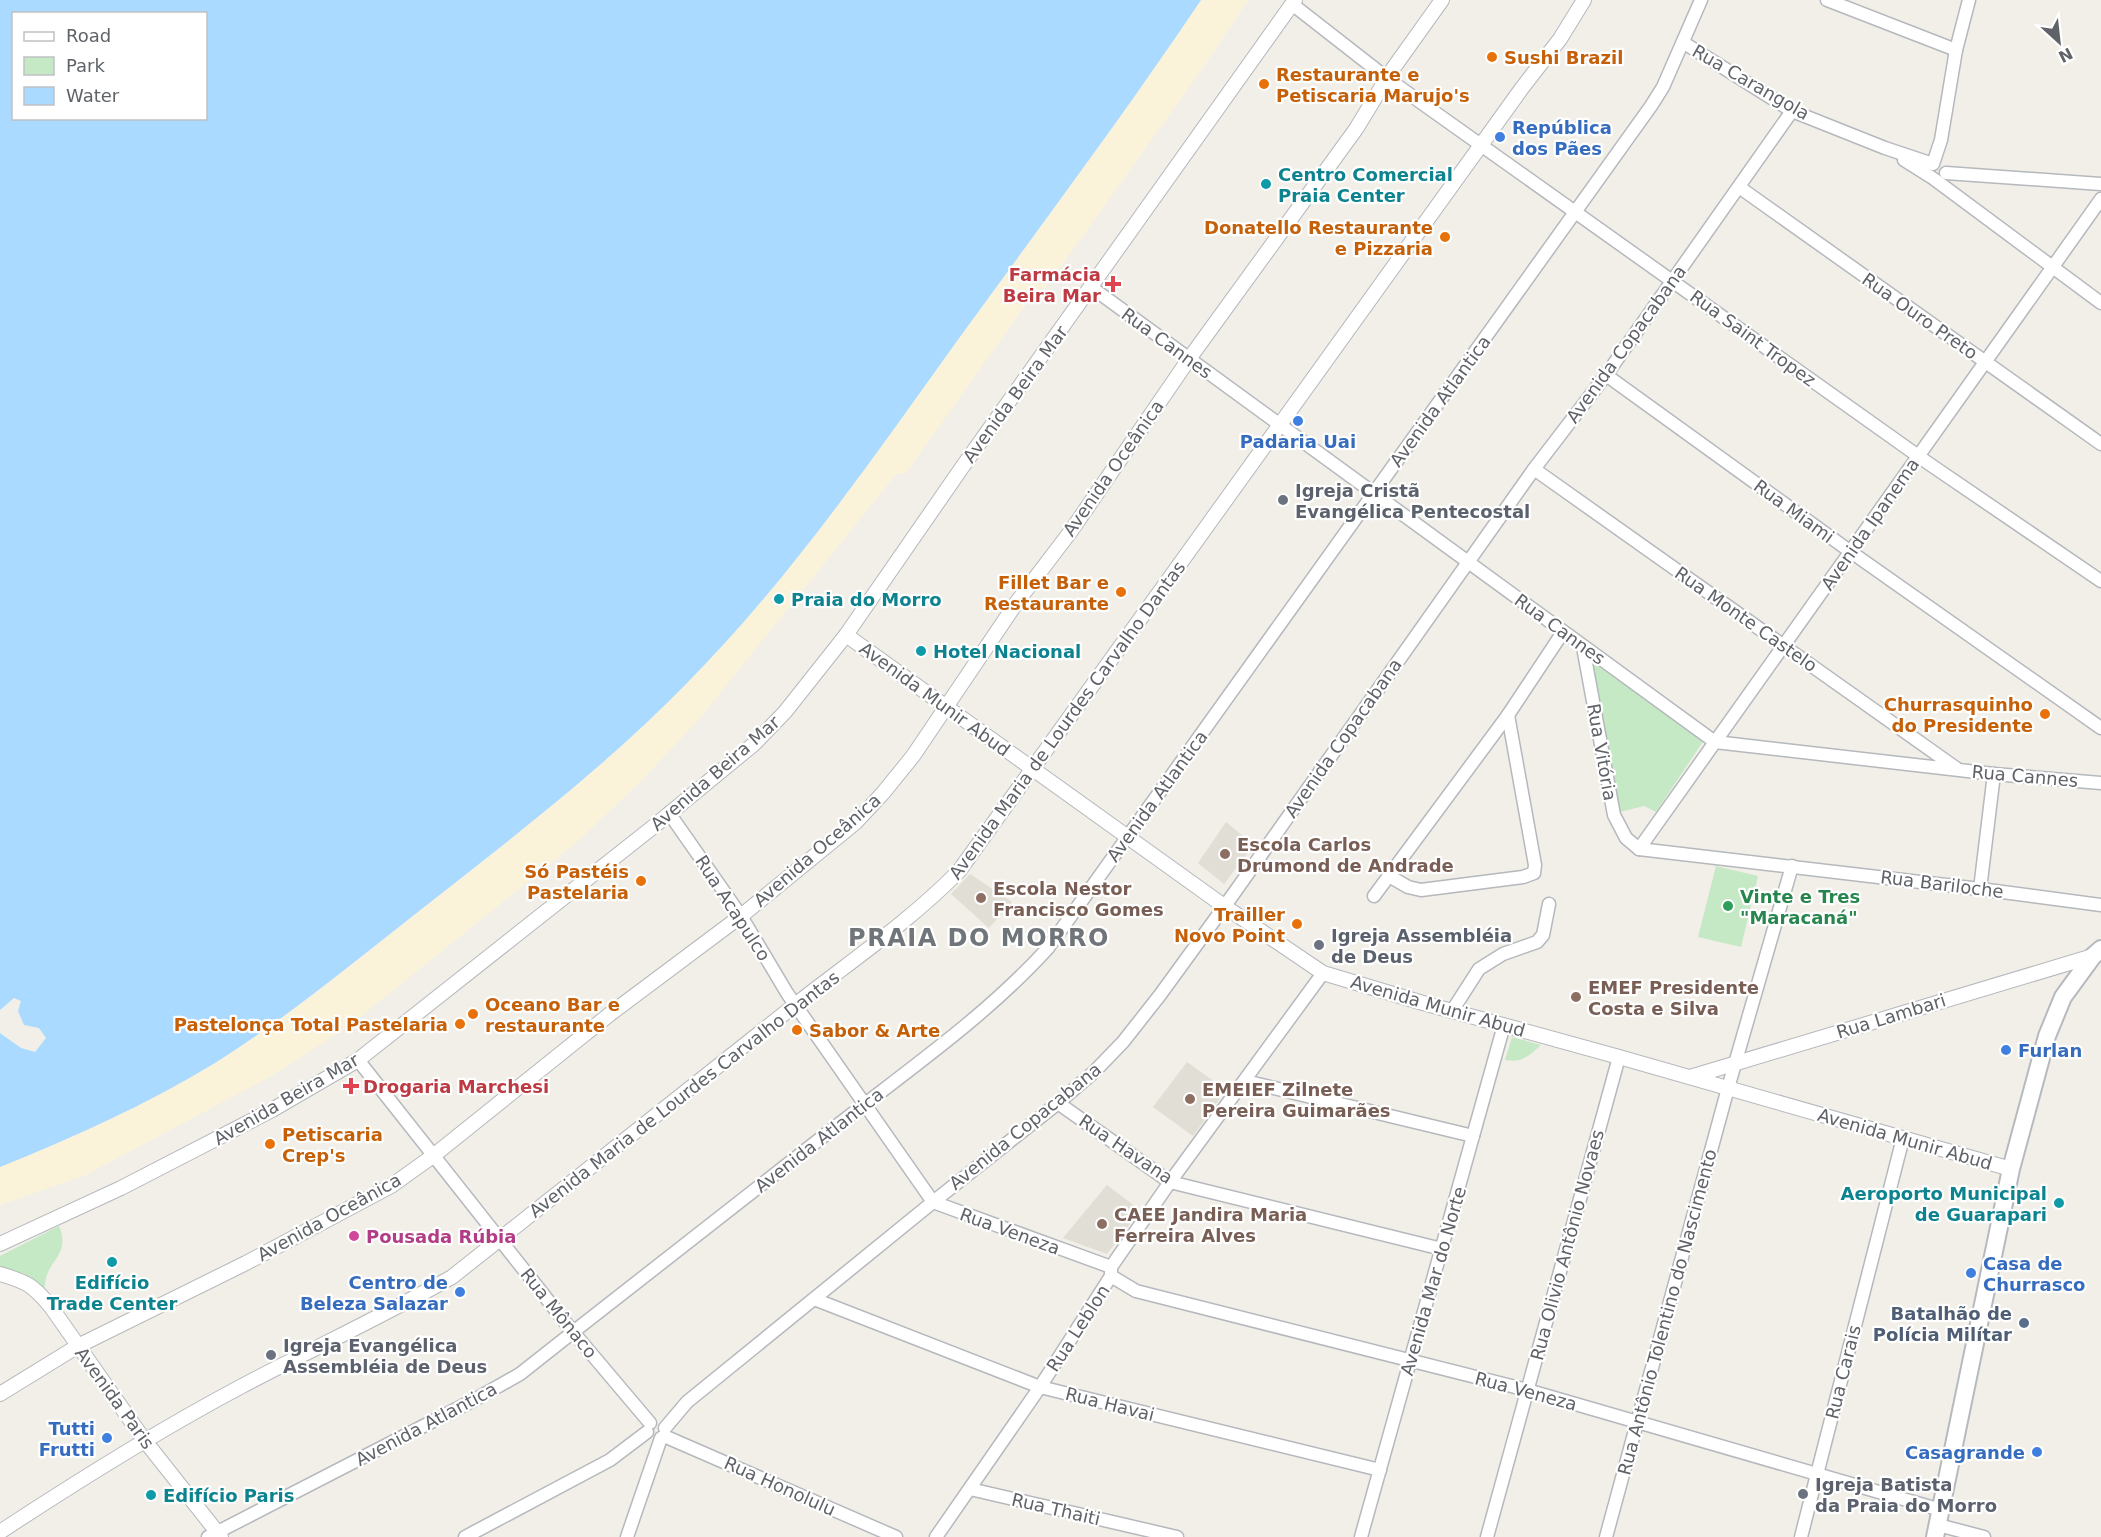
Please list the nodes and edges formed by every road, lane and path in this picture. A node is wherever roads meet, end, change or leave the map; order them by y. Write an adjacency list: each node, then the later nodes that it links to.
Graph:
1 (1442, 0): 9 (street, Avenida Oceânica)
2 (1584, 0): 11 (street, Avenida Maria de Lourdes Carvalho Dantas)
3 (1701, 0): 7 (street, Avenida Atlantica)
4 (1827, 0): 8 (street)
5 (1968, 0): 8 (street)
6 (1294, 2): 9 (street, Rua Saint Tropez); 19 (street, Avenida Beira Mar)
7 (1684, 43): 10 (street, Rua Carangola); 16 (street, Avenida Atlantica)
8 (1956, 50): 12 (street)
9 (1388, 79): 11 (street, Rua Saint Tropez); 21 (street, Avenida Oceânica)
10 (1792, 111): 12 (street, Rua Carangola); 14 (street, Avenida Copacabana)
11 (1482, 144): 16 (street, Rua Saint Tropez); 24 (street, Avenida Maria de Lourdes Carvalho Dantas)
12 (1939, 172): 13 (street); 17 (street, Rua Carangola)
13 (2101, 184)
14 (1739, 187): 18 (street, Avenida Copacabana); 22 (street, Rua Ouro Preto)
15 (2101, 199): 17 (street, Avenida Ipanema)
16 (1576, 211): 18 (street, Rua Saint Tropez); 28 (street, Avenida Atlantica)
17 (2053, 268): 20 (street, Rua Carangola); 22 (street, Avenida Ipanema)
18 (1672, 280): 23 (street, Avenida Copacabana); 26 (street, Rua Saint Tropez)
19 (1091, 287): 21 (street, Rua Cannes); 33 (street, Avenida Beira Mar)
20 (2101, 303)
21 (1190, 359): 24 (street, Rua Cannes); 36 (street, Avenida Oceânica)
22 (1986, 362): 25 (street, Rua Ouro Preto); 26 (street, Avenida Ipanema)
23 (1606, 375): 27 (street, Avenida Copacabana); 29 (street, Rua Miami)
24 (1280, 425): 28 (street, Rua Cannes); 40 (street, Avenida Maria de Lourdes Carvalho Dantas)
25 (2101, 444)
26 (1919, 456): 29 (street, Avenida Ipanema); 31 (street, Rua Saint Tropez)
27 (1534, 469): 30 (street, Avenida Copacabana); 34 (street, Rua Monte Castelo)
28 (1373, 494): 30 (street, Rua Cannes); 45 (street, Avenida Atlantica)
29 (1851, 552): 34 (street, Avenida Ipanema); 38 (street, Rua Miami)
30 (1467, 562): 32 (street, Rua Cannes); 53 (street, Avenida Copacabana)
31 (2101, 580)
32 (1563, 632): 35 (street, Rua Cannes); 37 (street)
33 (846, 634): 36 (street, Avenida Munir Abud); 44 (street, Avenida Beira Mar)
34 (1784, 646): 39 (street, Avenida Ipanema); 41 (street, Rua Monte Castelo)
35 (1583, 647): 39 (street, Rua Cannes); 46 (street, Rua Vitória)
36 (946, 707): 40 (street, Avenida Munir Abud); 54 (street, Avenida Oceânica)
37 (1508, 715): 48 (street); 48 (street)
38 (2101, 728)
39 (1715, 742): 41 (street, Rua Cannes); 46 (street, Avenida Ipanema)
40 (1033, 769): 45 (street, Avenida Munir Abud); 57 (street, Avenida Maria de Lourdes Carvalho Dantas)
41 (1958, 770): 42 (street, Rua Cannes)
42 (1994, 774): 43 (street, Rua Cannes); 49 (street)
43 (2101, 783)
44 (669, 813): 54 (street, Rua Acapulco); 61 (street, Avenida Beira Mar)
45 (1128, 837): 53 (street, Avenida Munir Abud); 67 (street, Avenida Atlantica)
46 (1639, 849): 47 (street, Rua Bariloche)
47 (1792, 866): 49 (street, Rua Bariloche); 62 (street, Rua Antônio Tolentino do Nascimento)
48 (1389, 876): 50 (street)
49 (1980, 889): 52 (street, Rua Bariloche)
50 (1374, 896)
51 (1549, 904): 58 (street)
52 (2101, 905)
53 (1224, 906): 56 (street, Avenida Munir Abud); 66 (street, Avenida Copacabana)
54 (741, 916): 57 (street, Rua Acapulco); 70 (street, Avenida Oceânica)
55 (2097, 952): 62 (street, Rua Lambari); 71 (main road)
56 (1323, 973): 58 (street, Avenida Munir Abud); 64 (street, Rua Leblon)
57 (795, 1005): 67 (street); 74 (street, Avenida Maria de Lourdes Carvalho Dantas)
58 (1452, 1011): 59 (street, Avenida Munir Abud)
59 (1504, 1025): 60 (street, Avenida Munir Abud); 68 (street, Avenida Mar do Norte)
60 (1619, 1057): 63 (street, Avenida Munir Abud); 84 (street, Rua Olivio Antônio Novaes)
61 (358, 1060): 70 (street, Rua Mônaco); 75 (street, Avenida Beira Mar)
62 (1735, 1064): 63 (street, Rua Lambari); 65 (street, Rua Antônio Tolentino do Nascimento)
63 (1689, 1077): 65 (street, Avenida Munir Abud)
64 (1245, 1081): 68 (street); 72 (street, Rua Leblon)
65 (1728, 1088): 69 (street, Avenida Munir Abud); 86 (street, Rua Antônio Tolentino do Nascimento)
66 (1058, 1103): 72 (street, Rua Havana); 73 (street, Avenida Copacabana)
67 (864, 1104): 73 (street); 80 (street, Avenida Atlantica)
68 (1473, 1136): 76 (street, Avenida Mar do Norte)
69 (1903, 1138): 71 (street, Avenida Munir Abud); 90 (street, Rua Carais)
70 (433, 1156): 74 (street, Rua Mônaco); 81 (street, Avenida Oceânica)
71 (2011, 1169): 92 (main road)
72 (1170, 1182): 76 (street, Rua Havana); 77 (street, Rua Leblon)
73 (933, 1202): 77 (street, Rua Veneza); 79 (street, Avenida Copacabana)
74 (499, 1239): 80 (street, Rua Mônaco); 88 (street, Avenida Maria de Lourdes Carvalho Dantas)
75 (0, 1244)
76 (1442, 1249): 82 (street, Avenida Mar do Norte)
77 (1111, 1272): 82 (street, Rua Veneza); 83 (street, Rua Leblon)
78 (0, 1274): 81 (street, Avenida Paris)
79 (814, 1299): 83 (street, Rua Havai); 87 (street, Avenida Copacabana)
80 (573, 1332): 87 (street, Rua Mônaco); 94 (street, Avenida Atlantica)
81 (78, 1346): 85 (street, Avenida Oceânica); 88 (street, Avenida Paris)
82 (1410, 1360): 84 (street, Rua Veneza); 89 (street, Avenida Mar do Norte)
83 (1040, 1387): 89 (street, Rua Havai); 91 (street, Rua Leblon)
84 (1527, 1390): 86 (street, Rua Veneza); 101 (street, Rua Olivio Antônio Novaes)
85 (0, 1394)
86 (1637, 1421): 90 (street, Rua Veneza); 102 (street, Rua Antônio Tolentino do Nascimento)
87 (656, 1434): 95 (street, Avenida Copacabana); 96 (street); 97 (street, Rua Honolulu)
88 (145, 1441): 93 (street, Avenida Maria de Lourdes Carvalho Dantas); 94 (street, Avenida Paris)
89 (1380, 1470): 100 (street, Avenida Mar do Norte)
90 (1817, 1474): 92 (street, Rua Veneza); 103 (street, Rua Carais)
91 (970, 1488): 98 (street, Rua Leblon); 99 (street, Rua Thaiti)
92 (1938, 1524): 104 (street, Rua Veneza)
93 (0, 1532)
94 (215, 1535)
95 (465, 1537)
96 (627, 1537)
97 (896, 1537)
98 (936, 1537)
99 (1177, 1537)
100 (1361, 1537)
101 (1487, 1537)
102 (1606, 1537)
103 (1801, 1537)
104 (1984, 1537)

